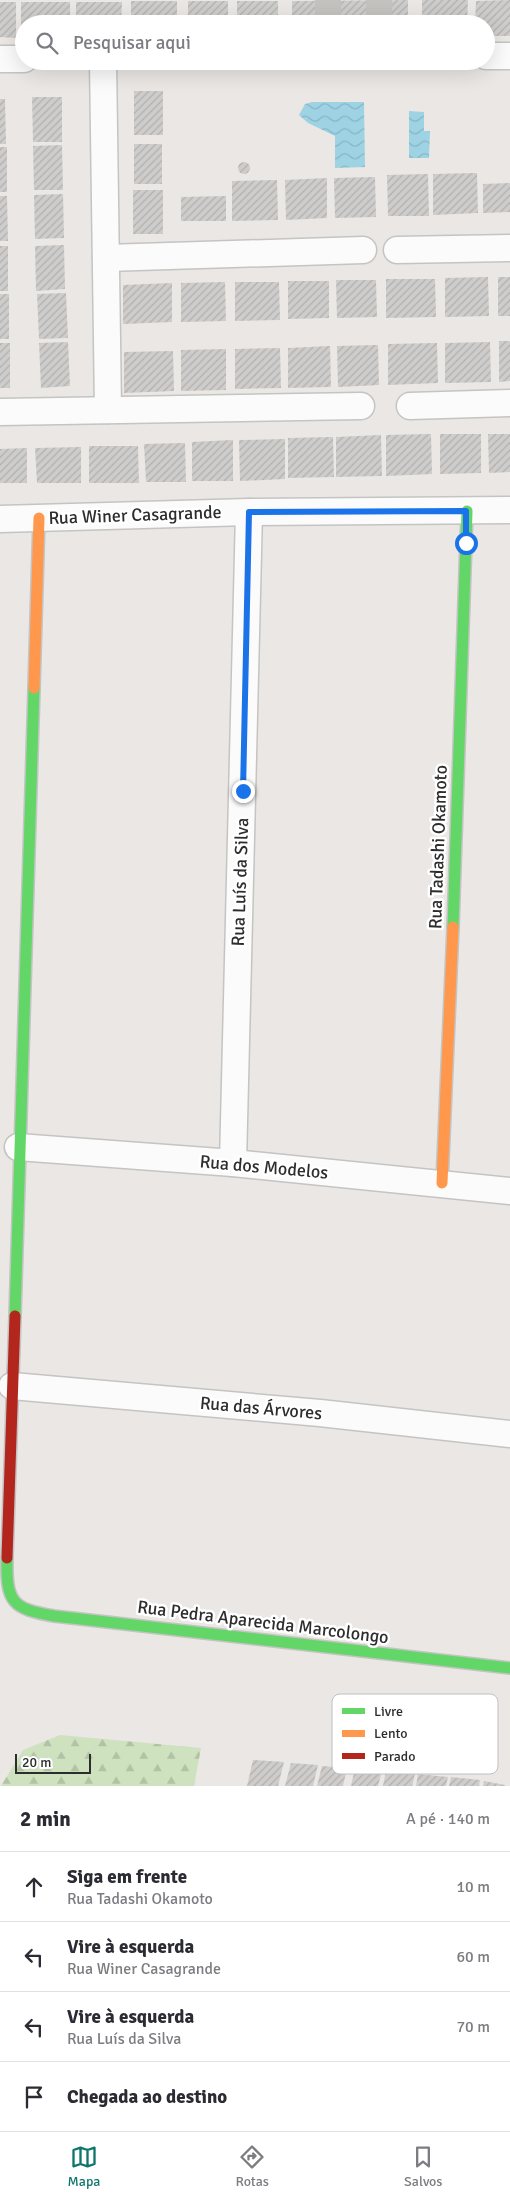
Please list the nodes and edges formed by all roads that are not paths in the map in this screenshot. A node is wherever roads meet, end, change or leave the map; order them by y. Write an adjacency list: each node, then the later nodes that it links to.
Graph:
1 (495, 56): 2 (street)
2 (510, 56)
3 (0, 59): 4 (street)
4 (15, 59)
5 (103, 70): 9 (street)
6 (510, 248): 8 (street)
7 (363, 250): 9 (street)
8 (397, 250)
9 (106, 258): 13 (street)
10 (510, 403): 12 (street)
11 (361, 406): 13 (street)
12 (410, 406)
13 (108, 410): 14 (street)
14 (0, 412)
15 (510, 510): 16 (street, Rua Winer Casagrande)
16 (466, 511): 17 (street, Rua Winer Casagrande); 22 (street, Rua Tadashi Okamoto)
17 (249, 512): 18 (street, Rua Winer Casagrande); 21 (street, Rua Luís da Silva)
18 (38, 518): 19 (street, Rua Winer Casagrande); 20 (street)
19 (0, 519)
20 (18, 1147): 21 (street, Rua dos Modelos); 24 (street)
21 (233, 1163): 22 (street, Rua dos Modelos)
22 (442, 1184): 23 (street, Rua dos Modelos)
23 (510, 1191)
24 (12, 1386): 25 (street, Rua das Árvores); 26 (street, Rua Pedra Aparecida Marcolongo)
25 (510, 1434)
26 (510, 1668)

